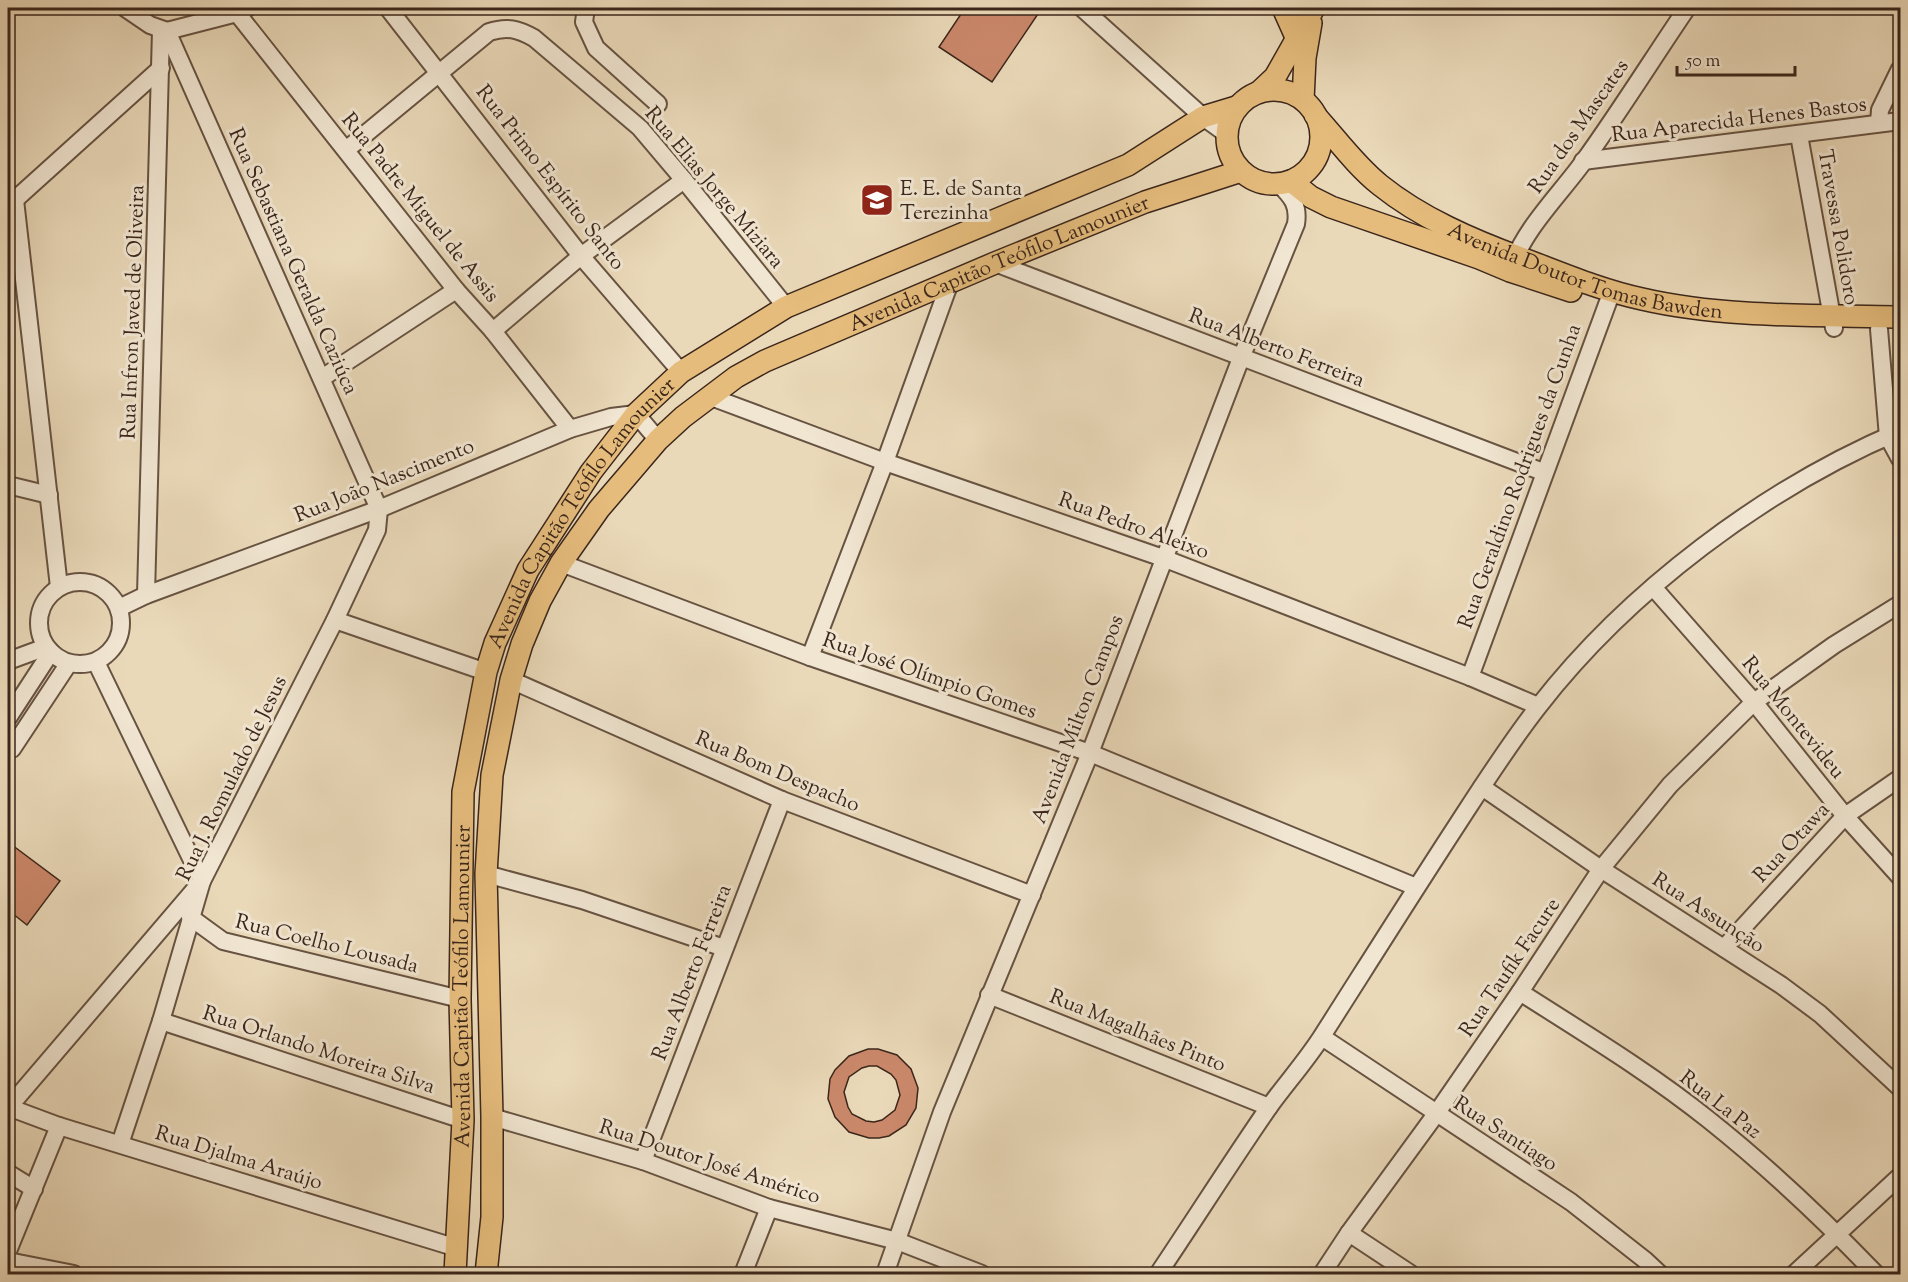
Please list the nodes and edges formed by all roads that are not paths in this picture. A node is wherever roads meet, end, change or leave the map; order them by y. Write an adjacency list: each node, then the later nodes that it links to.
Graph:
1 (125, 8): 9 (street)
2 (388, 8): 13 (street, Rua Primo Espírito Santo)
3 (586, 8): 15 (street)
4 (1082, 8): 18 (street)
5 (1282, 8): 10 (main road)
6 (1687, 8): 24 (street, Rua dos Mascates)
7 (1314, 9): 10 (main road); 17 (main road)
8 (242, 10): 9 (street); 23 (street, Rua Padre Miguel de Assis)
9 (164, 31): 11 (street, Rua Infron Javed de Oliveira); 43 (street, Rua Sebastiana Geralda Caziúca)
10 (1296, 37): 14 (main road)
11 (161, 68): 28 (street); 59 (street, Rua Infron Javed de Oliveira)
12 (1900, 69): 20 (street)
13 (440, 73): 23 (street); 26 (street, Rua Elias Jorge Miziara); 29 (street, Rua Primo Espírito Santo)
14 (1259, 93): 16 (main road); 17 (main road)
15 (658, 104)
16 (1236, 107): 18 (main road, Avenida Capitão Teófilo Lamounier); 21 (main road)
17 (1309, 108): 27 (main road); 31 (main road, Avenida Doutor Tomas Bawden)
18 (1203, 117): 21 (street); 35 (main road, Avenida Capitão Teófilo Lamounier)
19 (1900, 121): 20 (street, Rua Aparecida Henes Bastos)
20 (1879, 123): 22 (street, Rua Aparecida Henes Bastos)
21 (1228, 135): 25 (main road)
22 (1799, 135): 24 (street, Rua Aparecida Henes Bastos); 37 (street, Travessa Polidoro)
23 (346, 150): 33 (street, Rua Padre Miguel de Assis)
24 (1583, 161): 31 (street, Rua dos Mascates)
25 (1241, 171): 27 (main road); 30 (main road, Avenida Capitão Teófilo Lamounier)
26 (684, 180): 29 (street); 35 (street, Rua Elias Jorge Miziara)
27 (1285, 183): 31 (main road, Avenida Doutor Tomas Bawden); 41 (street, Avenida Milton Campos)
28 (11, 203): 53 (street)
29 (581, 256): 40 (street); 42 (street, Rua Primo Espírito Santo)
30 (995, 263): 32 (main road, Avenida Capitão Teófilo Lamounier); 41 (street, Rua Alberto Ferreira)
31 (1513, 264): 34 (main road, Avenida Doutor Tomas Bawden)
32 (950, 282): 44 (main road, Avenida Capitão Teófilo Lamounier); 50 (street)
33 (456, 290): 40 (street, Rua Padre Miguel de Assis); 43 (street)
34 (1609, 297): 37 (main road, Avenida Doutor Tomas Bawden); 51 (street, Rua Geraldino Rodrigues da Cunha)
35 (786, 307): 42 (main road, Avenida Capitão Teófilo Lamounier)
36 (1900, 317): 37 (main road, Avenida Doutor Tomas Bawden)
37 (1833, 322): 38 (main road, Avenida Doutor Tomas Bawden)
38 (1879, 329): 39 (main road, Avenida Doutor Tomas Bawden); 47 (street)
39 (1900, 329)
40 (493, 331): 46 (street, Rua Padre Miguel de Assis)
41 (1241, 358): 51 (street, Rua Alberto Ferreira); 55 (street, Avenida Milton Campos)
42 (681, 372): 45 (main road, Avenida Capitão Teófilo Lamounier)
43 (322, 378): 54 (street, Rua Sebastiana Geralda Caziúca)
44 (711, 397): 48 (main road, Avenida Capitão Teófilo Lamounier); 50 (street, Rua Pedro Aleixo)
45 (636, 414): 46 (street, Rua João Nascimento); 48 (street); 68 (main road, Avenida Capitão Teófilo Lamounier)
46 (570, 429): 54 (street, Rua João Nascimento)
47 (1894, 434): 49 (street); 58 (street)
48 (658, 440): 56 (main road, Avenida Capitão Teófilo Lamounier)
49 (1900, 459)
50 (885, 462): 55 (street, Rua Pedro Aleixo); 64 (street)
51 (1544, 472): 69 (street, Rua Geraldino Rodrigues da Cunha)
52 (8, 484): 53 (street)
53 (49, 495): 57 (street)
54 (379, 509): 59 (street, Rua João Nascimento); 62 (street, Rua J. Romulado de Jesus)
55 (1163, 558): 69 (street, Rua Pedro Aleixo); 75 (street, Avenida Milton Campos)
56 (561, 563): 64 (street, Rua José Olímpio Gomes); 70 (main road, Avenida Capitão Teófilo Lamounier)
57 (59, 587): 61 (street); 63 (street)
58 (1653, 587): 71 (street, Rua Montevideu); 72 (street)
59 (146, 596): 61 (street, Rua João Nascimento)
60 (1900, 604): 71 (street, Rua Taufik Facure)
61 (119, 608): 66 (street)
62 (335, 620): 68 (street); 83 (street, Rua J. Romulado de Jesus)
63 (49, 650): 65 (street); 67 (street); 73 (street)
64 (810, 657): 75 (street, Rua José Olímpio Gomes)
65 (8, 661)
66 (96, 662): 67 (street); 83 (street)
67 (69, 663): 74 (street)
68 (486, 672): 91 (main road, Avenida Capitão Teófilo Lamounier)
69 (1470, 677): 72 (street, Rua Pedro Aleixo)
70 (511, 680): 78 (street, Rua Bom Despacho); 81 (main road, Avenida Capitão Teófilo Lamounier)
71 (1754, 702): 79 (street, Rua Montevideu); 80 (street, Rua Taufik Facure)
72 (1538, 706): 77 (street)
73 (8, 718)
74 (12, 749)
75 (1090, 753): 84 (street, Rua José Olímpio Gomes); 85 (street, Avenida Milton Campos)
76 (1900, 778): 79 (street, Rua Otawa)
77 (1482, 787): 80 (street, Rua Assunção); 84 (street)
78 (782, 800): 85 (street, Rua Bom Despacho); 87 (street, Rua Alberto Ferreira)
79 (1845, 816): 82 (street, Rua Montevideu); 88 (street, Rua Otawa)
80 (1601, 869): 88 (street, Rua Assunção); 89 (street, Rua Taufik Facure)
81 (486, 874): 87 (street); 98 (main road, Avenida Capitão Teófilo Lamounier)
82 (1900, 877)
83 (202, 881): 86 (street, Rua J. Romulado de Jesus); 96 (street)
84 (1416, 887): 93 (street)
85 (1032, 895): 90 (street, Avenida Milton Campos)
86 (190, 917): 91 (street, Rua Coelho Lousada); 92 (street, Rua J. Romulado de Jesus)
87 (724, 948): 102 (street, Rua Alberto Ferreira)
88 (1724, 948): 94 (street, Rua Assunção)
89 (1520, 992): 97 (street, Rua Taufik Facure); 110 (street, Rua La Paz)
90 (989, 995): 95 (street, Rua Magalhães Pinto); 111 (street, Avenida Milton Campos)
91 (460, 999): 99 (main road, Avenida Capitão Teófilo Lamounier)
92 (161, 1021): 99 (street, Rua Orlando Moreira Silva); 101 (street, Rua J. Romulado de Jesus)
93 (1322, 1037): 95 (street); 97 (street, Rua Santiago)
94 (1900, 1088)
95 (1269, 1107): 121 (street)
96 (8, 1108): 100 (street, Rua Djalma Araújo)
97 (1436, 1114): 109 (street, Rua Taufik Facure); 124 (street, Rua Santiago)
98 (492, 1117): 102 (street, Rua Doutor José Américo); 108 (main road, Avenida Capitão Teófilo Lamounier)
99 (462, 1120): 107 (main road, Avenida Capitão Teófilo Lamounier)
100 (59, 1126): 101 (street, Rua Djalma Araújo); 105 (street)
101 (120, 1144): 112 (street, Rua Djalma Araújo)
102 (643, 1161): 106 (street, Rua Doutor José Américo)
103 (8, 1173): 105 (street)
104 (1900, 1176): 110 (street)
105 (34, 1189): 113 (street)
106 (769, 1208): 111 (street, Rua Doutor José Américo); 118 (street)
107 (458, 1217): 108 (main road); 112 (main road, Avenida Capitão Teófilo Lamounier)
108 (492, 1217): 117 (main road, Avenida Capitão Teófilo Lamounier)
109 (1349, 1233): 122 (street, Rua Taufik Facure); 123 (street)
110 (1837, 1234): 125 (street); 126 (street, Rua La Paz)
111 (897, 1241): 119 (street, Avenida Milton Campos); 120 (street, Rua Doutor José Américo)
112 (457, 1248): 116 (main road, Avenida Capitão Teófilo Lamounier)
113 (8, 1251)
114 (8, 1261): 115 (street)
115 (74, 1275)
116 (454, 1275)
117 (486, 1275)
118 (743, 1275)
119 (885, 1275)
120 (982, 1275)
121 (1158, 1275)
122 (1322, 1275)
123 (1412, 1275)
124 (1660, 1275)
125 (1794, 1275)
126 (1876, 1275)

